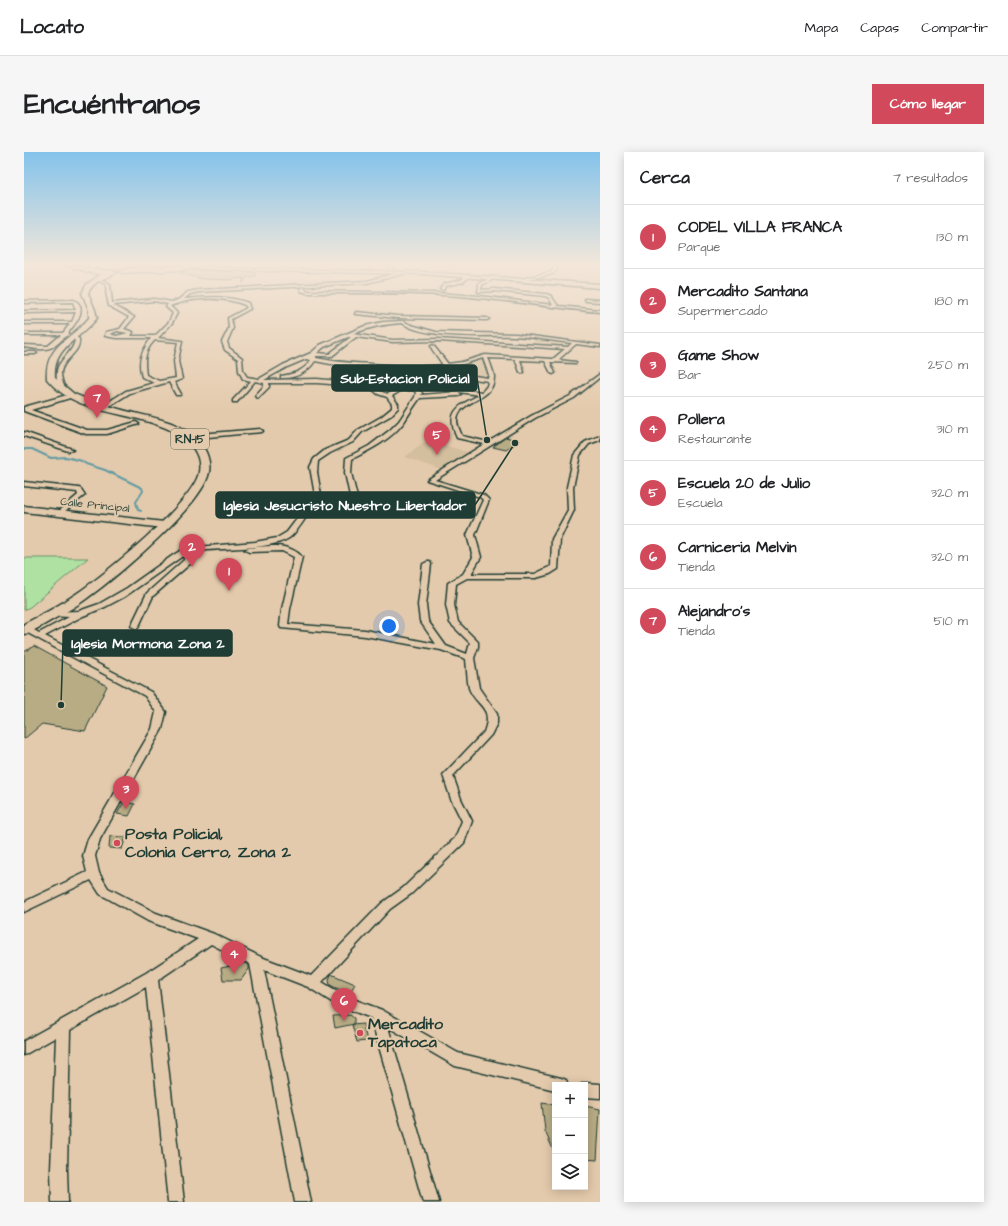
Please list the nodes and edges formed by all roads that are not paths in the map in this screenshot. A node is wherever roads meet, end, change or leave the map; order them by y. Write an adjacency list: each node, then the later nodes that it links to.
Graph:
1 (41, 314): 9 (street)
2 (77, 314): 11 (street)
3 (94, 314): 23 (main road, RN-15)
4 (128, 314): 20 (street)
5 (175, 314): 27 (street)
6 (237, 314): 49 (street)
7 (368, 314): 8 (street)
8 (379, 315): 14 (street); 18 (street)
9 (38, 317): 12 (street); 16 (street)
10 (69, 317): 11 (street)
11 (77, 317): 17 (street)
12 (24, 318)
13 (487, 319): 14 (street)
14 (394, 320): 18 (street); 21 (street)
15 (24, 323): 16 (street)
16 (34, 323): 17 (street)
17 (72, 323): 23 (street)
18 (367, 327): 24 (street)
19 (24, 330): 23 (street)
20 (121, 330): 26 (street); 26 (street)
21 (481, 333): 29 (street); 31 (street)
22 (24, 334): 23 (street)
23 (70, 334): 30 (street); 58 (main road, RN-15)
24 (346, 335): 25 (street); 38 (street)
25 (355, 336): 29 (street); 38 (street)
26 (123, 337): 27 (street)
27 (154, 338): 52 (street); 53 (street)
28 (52, 340): 30 (street)
29 (438, 340): 35 (street)
30 (59, 341): 33 (street)
31 (576, 343): 32 (street); 35 (street)
32 (600, 345)
33 (24, 346)
34 (433, 346): 44 (street)
35 (569, 348): 42 (street)
36 (24, 353): 37 (street)
37 (36, 353)
38 (313, 356): 45 (street); 50 (street); 50 (street)
39 (485, 356): 40 (street); 44 (street); 51 (street)
40 (517, 359): 41 (street); 46 (street)
41 (547, 360): 42 (street); 47 (street)
42 (556, 360): 43 (street)
43 (574, 362)
44 (446, 365): 45 (street)
45 (430, 370): 51 (street); 54 (street)
46 (522, 372)
47 (553, 373)
48 (600, 375): 70 (street)
49 (254, 380): 50 (street); 62 (street)
50 (264, 380): 59 (street); 60 (street)
51 (492, 380): 57 (street)
52 (172, 381): 53 (street); 56 (street)
53 (158, 383): 63 (street)
54 (417, 386): 55 (street); 60 (street); 61 (street)
55 (472, 392): 57 (street); 61 (street)
56 (178, 394)
57 (484, 394): 70 (street)
58 (71, 396): 63 (main road, RN-15); 64 (street)
59 (258, 396)
60 (389, 396): 74 (street)
61 (418, 397): 74 (street)
62 (235, 401)
63 (104, 407): 68 (main road, RN-15)
64 (24, 410): 65 (street)
65 (136, 424)
66 (260, 431): 68 (street)
67 (24, 434): 71 (street)
68 (187, 436): 76 (main road, RN-15)
69 (600, 438): 79 (street)
70 (490, 444): 79 (street)
71 (70, 450)
72 (24, 484): 75 (street)
73 (24, 509): 75 (street, Calle Principal)
74 (306, 510): 77 (street)
75 (60, 513): 76 (street, Calle Principal)
76 (164, 524): 81 (main road, RN-15)
77 (186, 553): 80 (street); 82 (street); 85 (street)
78 (427, 564): 85 (street)
79 (466, 576): 86 (street)
80 (82, 613): 81 (street); 84 (street)
81 (53, 614): 83 (main road, RN-15)
82 (135, 626)
83 (25, 629): 84 (street)
84 (40, 636): 87 (street)
85 (443, 648): 86 (street)
86 (470, 658): 92 (street)
87 (93, 874): 88 (street); 89 (street)
88 (24, 907)
89 (210, 938): 90 (street); 91 (street)
90 (256, 961): 92 (street); 101 (street)
91 (151, 977): 94 (street); 100 (street)
92 (313, 983): 93 (street)
93 (377, 1014): 96 (street); 102 (street)
94 (63, 1027): 95 (street); 99 (street)
95 (24, 1048)
96 (552, 1083)
97 (588, 1090): 98 (street)
98 (600, 1091)
99 (60, 1202)
100 (176, 1202)
101 (303, 1202)
102 (431, 1202)

